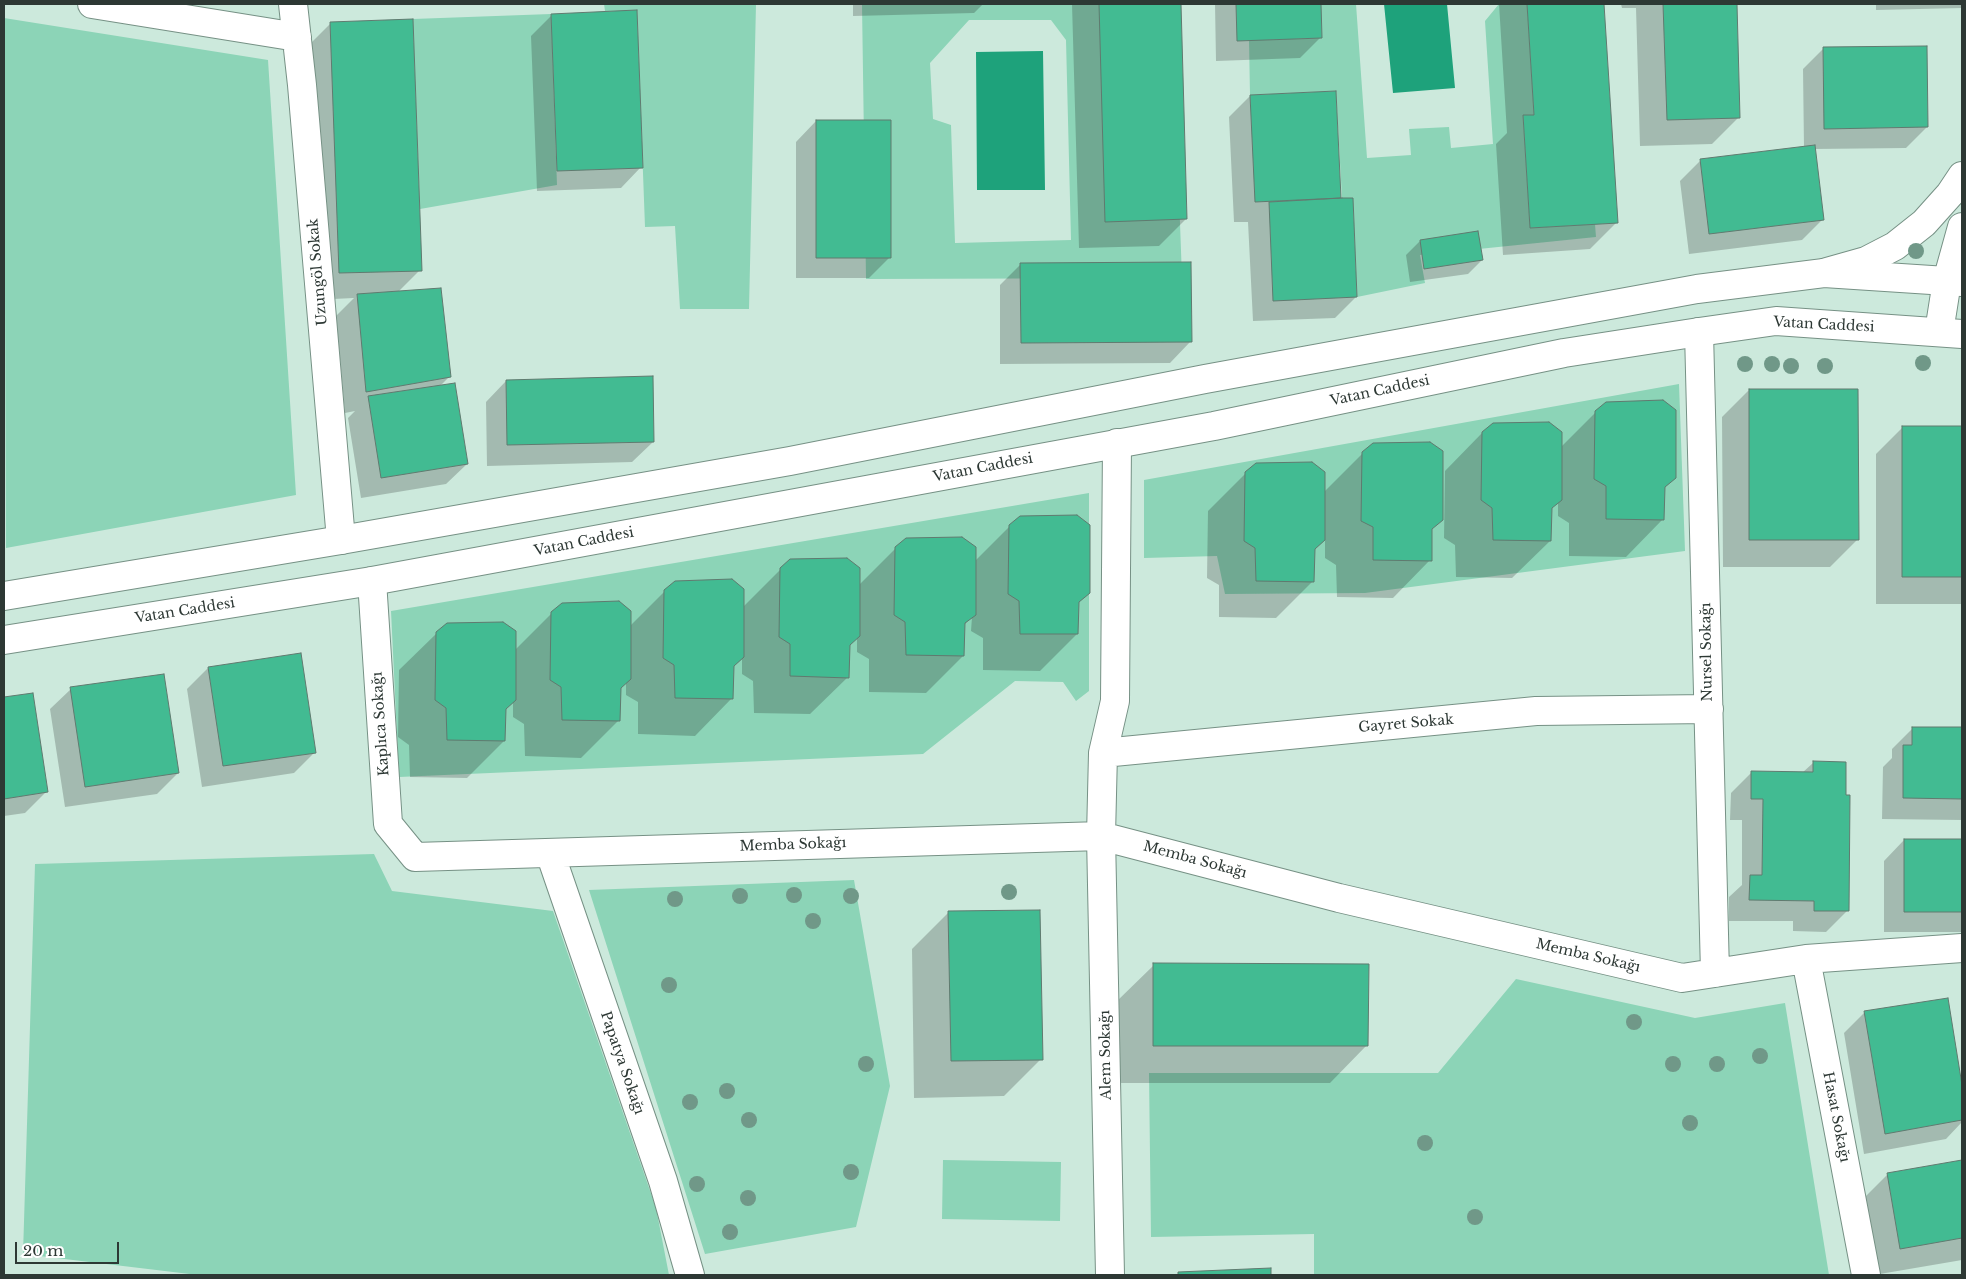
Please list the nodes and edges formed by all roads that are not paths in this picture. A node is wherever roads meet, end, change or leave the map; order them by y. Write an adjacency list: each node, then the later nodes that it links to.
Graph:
1 (92, 4): 3 (street)
2 (293, 4): 3 (street, Uzungöl Sokak)
3 (297, 37): 11 (street, Uzungöl Sokak)
4 (1962, 176): 6 (street)
5 (1962, 227): 7 (street)
6 (1824, 273): 7 (street); 11 (street)
7 (1955, 281): 9 (street)
8 (1699, 332): 9 (street, Vatan Caddesi); 10 (street, Vatan Caddesi); 15 (street, Nursel Sokağı)
9 (1951, 333)
10 (1117, 443): 12 (street, Vatan Caddesi); 16 (street, Alem Sokağı)
11 (340, 540): 13 (street)
12 (372, 581): 14 (street, Vatan Caddesi); 19 (street, Kaplıca Sokağı)
13 (4, 596)
14 (4, 640)
15 (1709, 709): 16 (street, Gayret Sokak); 22 (street, Nursel Sokağı)
16 (1103, 753): 17 (street, Alem Sokağı)
17 (1101, 836): 18 (street, Memba Sokağı); 22 (street, Memba Sokağı); 24 (street, Alem Sokağı)
18 (550, 853): 19 (street, Memba Sokağı); 23 (street, Papatya Sokağı)
19 (415, 857)
20 (1962, 948): 21 (street, Memba Sokağı)
21 (1806, 959): 22 (street, Memba Sokağı); 25 (street, Hasat Sokağı)
22 (1715, 973)
23 (690, 1275)
24 (1110, 1275)
25 (1866, 1275)

